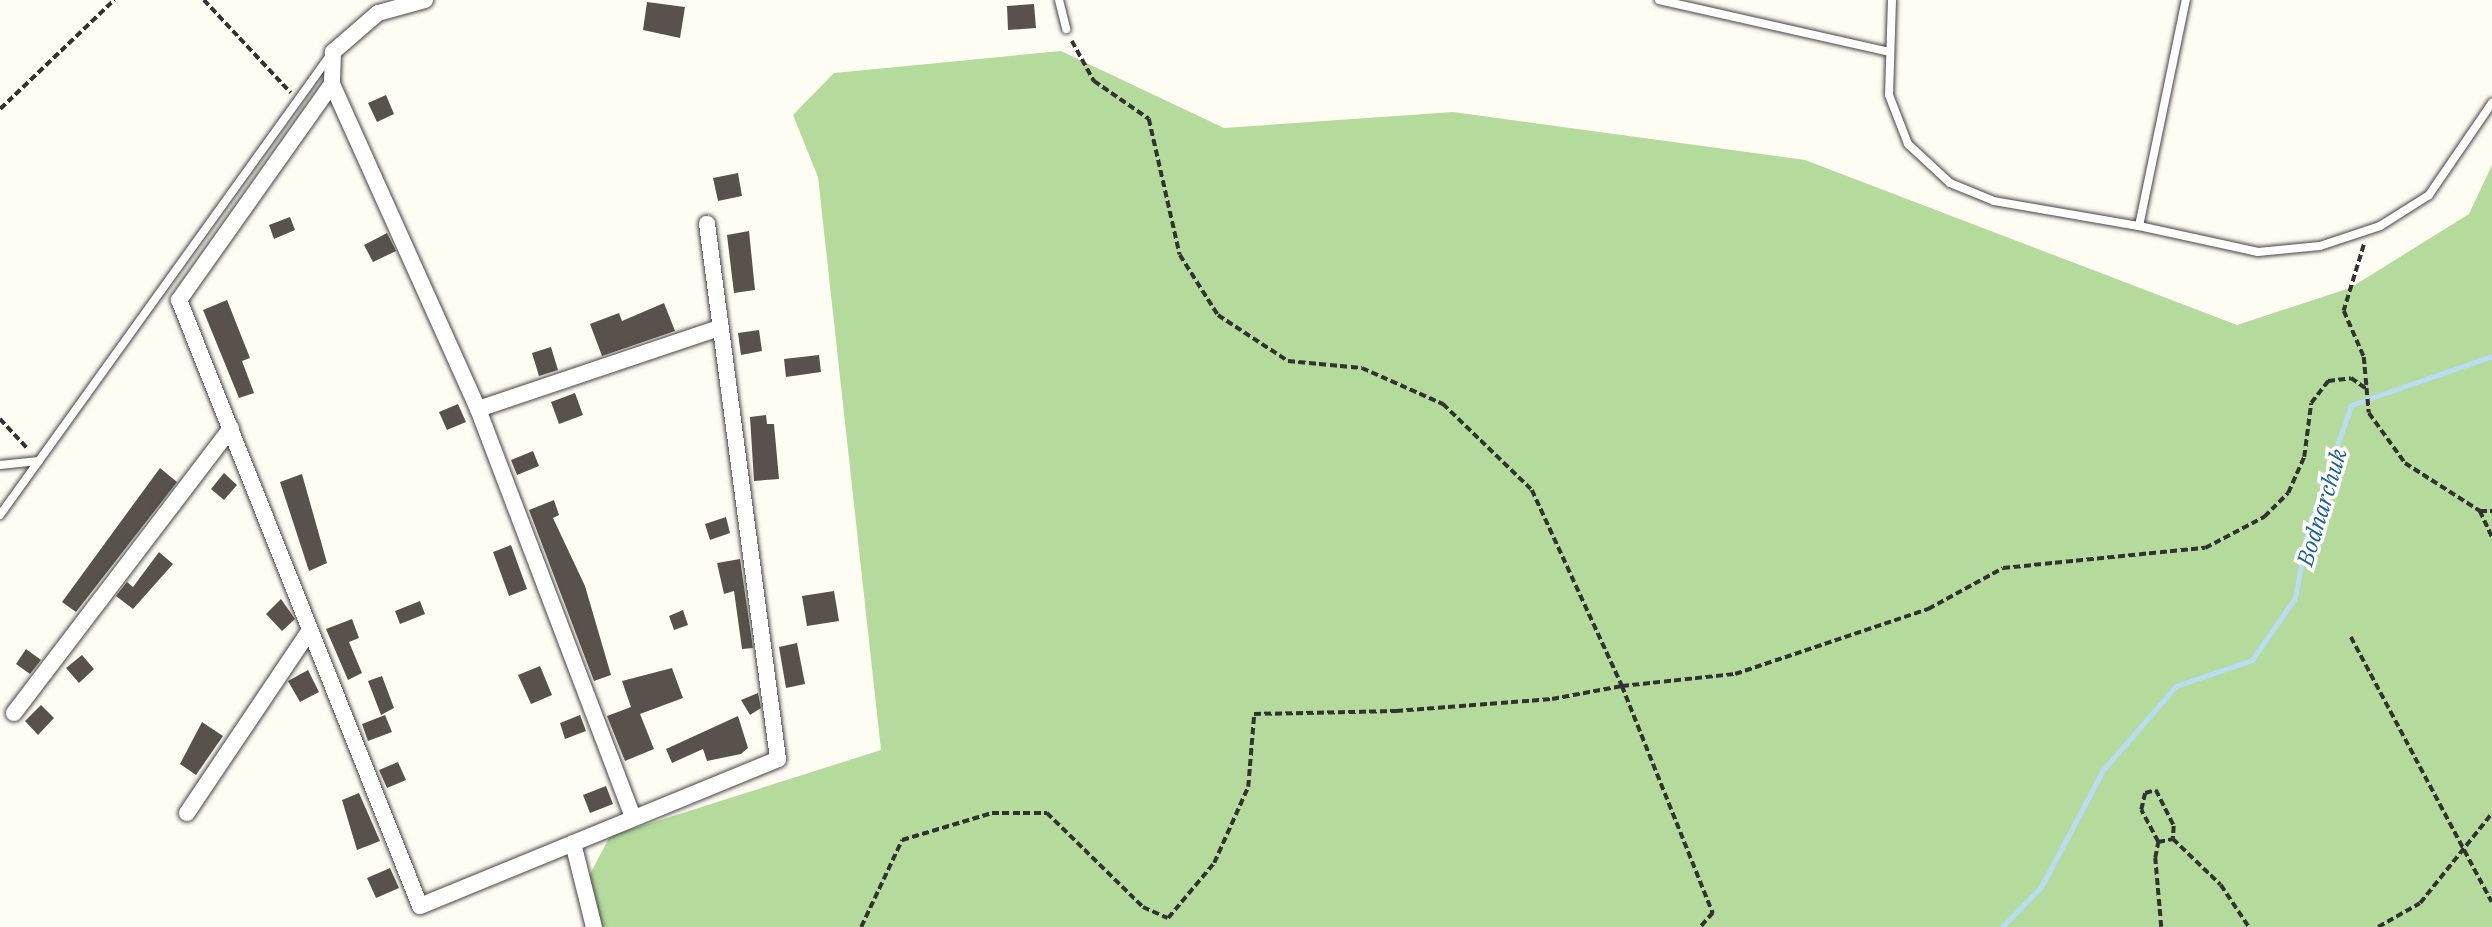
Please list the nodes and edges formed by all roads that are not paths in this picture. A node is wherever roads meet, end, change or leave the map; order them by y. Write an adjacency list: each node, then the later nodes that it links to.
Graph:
1 (425, 0): 7 (street)
2 (1059, 0): 6 (lane)
3 (1659, 0): 8 (lane)
4 (1892, 0): 8 (lane)
5 (2186, 0): 12 (lane)
6 (1066, 29)
7 (333, 52): 9 (street); 16 (lane)
8 (1889, 52): 12 (lane)
9 (332, 84): 14 (street); 15 (street)
10 (2492, 103): 12 (lane)
11 (707, 224): 13 (street)
12 (2139, 226)
13 (721, 327): 14 (street); 22 (street)
14 (478, 409): 22 (street)
15 (231, 428): 19 (street); 20 (street)
16 (39, 461): 17 (lane); 18 (lane)
17 (0, 465)
18 (0, 515)
19 (310, 630): 21 (street); 23 (street)
20 (14, 713)
21 (187, 813)
22 (633, 817): 23 (street)
23 (572, 843): 24 (street)
24 (594, 927)

